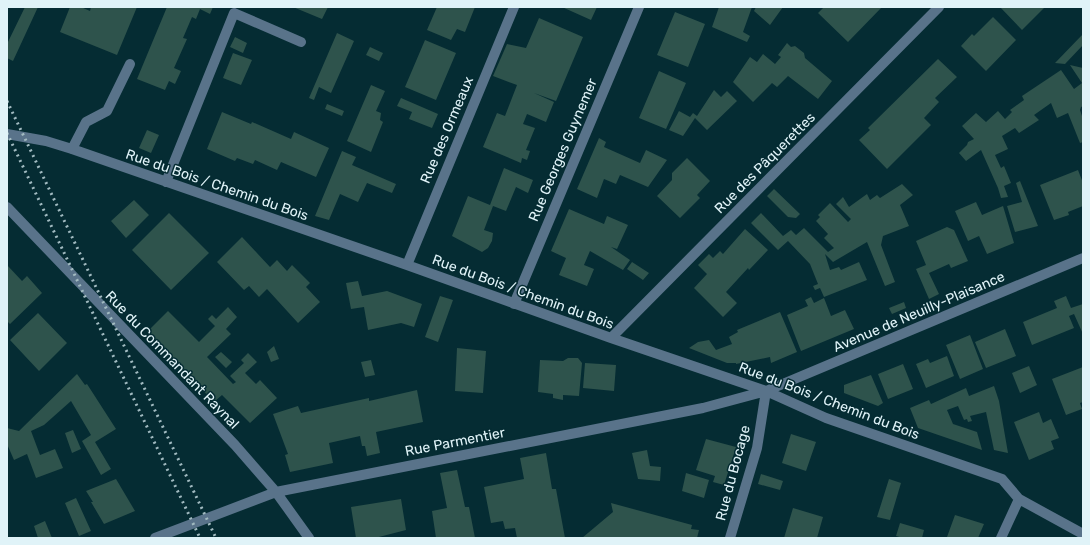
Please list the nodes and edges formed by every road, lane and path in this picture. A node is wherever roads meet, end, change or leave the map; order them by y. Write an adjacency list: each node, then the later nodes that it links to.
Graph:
1 (514, 7): 11 (street, Rue des Ormeaux)
2 (639, 7): 12 (street, Rue Georges Guynemer)
3 (939, 7): 13 (street, Rue des Pâquerettes)
4 (301, 42): 8 (street)
5 (130, 64): 7 (street)
6 (7, 134): 7 (street, Rue du Bois / Chemin du Bois)
7 (72, 149): 8 (street, Rue du Bois / Chemin du Bois)
8 (166, 182): 11 (street, Rue du Bois / Chemin du Bois)
9 (7, 207): 15 (street, Rue du Commandant Raynal)
10 (1083, 258): 14 (street, Avenue de Neuilly-Plaisance)
11 (407, 265): 12 (street, Rue du Bois / Chemin du Bois)
12 (514, 304): 13 (street, Rue du Bois / Chemin du Bois)
13 (611, 338): 14 (street, Rue du Bois / Chemin du Bois)
14 (766, 391): 15 (street, Rue Parmentier); 16 (street, Rue du Bois / Chemin du Bois); 20 (street, Rue du Bocage)
15 (276, 492): 18 (street, Rue Parmentier); 19 (street, Rue du Commandant Raynal)
16 (1019, 499): 17 (street); 21 (street)
17 (1083, 534)
18 (155, 538)
19 (309, 538)
20 (730, 538)
21 (1001, 538)

